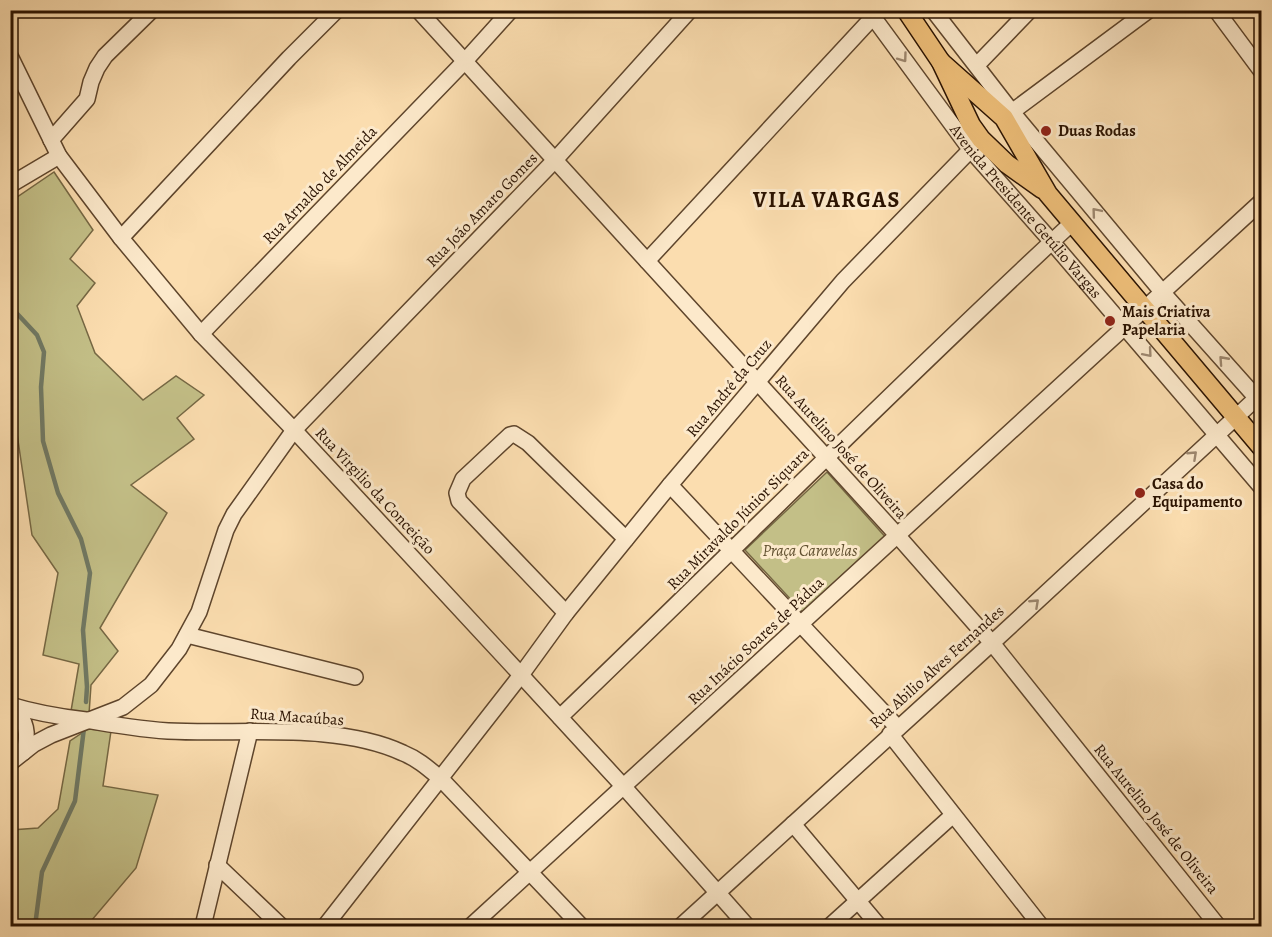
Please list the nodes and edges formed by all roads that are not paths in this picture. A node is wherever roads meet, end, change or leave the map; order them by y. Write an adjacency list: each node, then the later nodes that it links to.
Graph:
1 (152, 10): 19 (street)
2 (337, 10): 28 (street)
3 (417, 10): 13 (street, Rua Aurelino José de Oliveira)
4 (511, 10): 13 (street, Rua Arnaldo de Almeida)
5 (690, 10): 23 (street, Rua João Amaro Gomes)
6 (906, 10): 14 (main road, Avenida Presidente Getúlio Vargas)
7 (933, 10): 15 (street, Avenida Presidente Getúlio Vargas)
8 (1030, 10): 15 (street)
9 (1149, 10): 17 (street)
10 (1216, 10): 16 (street)
11 (871, 14): 20 (street, Avenida Presidente Getúlio Vargas, one-way to 20); 30 (street)
12 (10, 56): 19 (street, Rua Virgilio da Conceição)
13 (465, 61): 23 (street, Rua Aurelino José de Oliveira); 34 (street, Rua Arnaldo de Almeida)
14 (941, 62): 17 (main road, Avenida Presidente Getúlio Vargas); 18 (main road, Avenida Presidente Getúlio Vargas)
15 (977, 65): 17 (street, Avenida Presidente Getúlio Vargas)
16 (1262, 72)
17 (1005, 117): 18 (main road); 21 (main road); 25 (main road, Avenida Presidente Getúlio Vargas); 31 (street, Avenida Presidente Getúlio Vargas, one-way to 17)
18 (968, 120): 20 (main road, Avenida Presidente Getúlio Vargas)
19 (51, 140): 22 (street, Rua Virgilio da Conceição)
20 (975, 144): 21 (main road, Avenida Presidente Getúlio Vargas); 29 (street, Avenida Presidente Getúlio Vargas); 35 (street, Rua André da Cruz)
21 (994, 153): 25 (main road, Avenida Presidente Getúlio Vargas)
22 (59, 156): 24 (street); 28 (street, Rua Virgilio da Conceição)
23 (555, 160): 30 (street, Rua Aurelino José de Oliveira); 38 (street, Rua João Amaro Gomes)
24 (10, 185)
25 (1048, 194): 27 (main road, Avenida Presidente Getúlio Vargas)
26 (1262, 201): 31 (street, Rua Inácio Soares de Pádua)
27 (1072, 223): 29 (street, Rua Miravaldo Júnior Siquara); 32 (main road, Avenida Presidente Getúlio Vargas)
28 (122, 238): 34 (street, Rua Virgilio da Conceição)
29 (1052, 242): 33 (street, Avenida Presidente Getúlio Vargas); 41 (street, Rua Miravaldo Júnior Siquara)
30 (647, 261): 35 (street, Rua Aurelino José de Oliveira)
31 (1163, 293): 32 (street, Rua Inácio Soares de Pádua); 36 (street, Avenida Presidente Getúlio Vargas, one-way to 31)
32 (1146, 308): 33 (street, Rua Inácio Soares de Pádua); 37 (main road, Avenida Presidente Getúlio Vargas)
33 (1125, 327): 39 (street, Avenida Presidente Getúlio Vargas, one-way to 39); 44 (street, Rua Inácio Soares de Pádua)
34 (201, 334): 38 (street, Rua Virgilio da Conceição)
35 (758, 382): 41 (street, Rua Aurelino José de Oliveira); 42 (street, Rua André da Cruz)
36 (1260, 398): 37 (street, Rua Abilio Alves Fernandes)
37 (1235, 417): 39 (street, Rua Abilio Alves Fernandes); 40 (main road, Avenida Presidente Getúlio Vargas)
38 (294, 430): 49 (street, Rua João Amaro Gomes); 51 (street, Rua Virgilio da Conceição)
39 (1216, 433): 43 (street, Avenida Presidente Getúlio Vargas); 50 (street, Rua Abilio Alves Fernandes, one-way to 39)
40 (1262, 448)
41 (826, 458): 44 (street, Rua Aurelino José de Oliveira); 46 (street, Rua Miravaldo Júnior Siquara)
42 (670, 484): 45 (street, Rua André da Cruz); 46 (street)
43 (1262, 488)
44 (897, 535): 48 (street, Rua Inácio Soares de Pádua); 50 (street, Rua Aurelino José de Oliveira)
45 (626, 539): 47 (street, Rua André da Cruz); 47 (street)
46 (733, 551): 48 (street); 54 (street, Rua Miravaldo Júnior Siquara)
47 (566, 613): 51 (street, Rua André da Cruz)
48 (802, 624): 57 (street); 61 (street, Rua Inácio Soares de Pádua)
49 (187, 635): 52 (street); 55 (street, Rua João Amaro Gomes)
50 (992, 643): 57 (street, Rua Abilio Alves Fernandes); 78 (street, Rua Aurelino José de Oliveira)
51 (521, 675): 54 (street, Rua Virgilio da Conceição); 60 (street, Rua André da Cruz)
52 (356, 677)
53 (12, 705): 55 (street, Rua Macaúbas); 58 (street)
54 (560, 717): 61 (street, Rua Virgilio da Conceição)
55 (88, 721): 56 (street, Rua Macaúbas); 58 (street, Rua João Amaro Gomes)
56 (250, 731): 60 (street, Rua Macaúbas); 64 (street)
57 (894, 731): 62 (street); 63 (street, Rua Abilio Alves Fernandes)
58 (24, 752): 59 (street, Rua João Amaro Gomes)
59 (10, 763)
60 (441, 779): 65 (street, Rua Macaúbas); 70 (street, Rua André da Cruz)
61 (624, 787): 65 (street, Rua Inácio Soares de Pádua); 66 (street, Rua Virgilio da Conceição)
62 (953, 815): 67 (street); 77 (street)
63 (793, 824): 66 (street, Rua Abilio Alves Fernandes); 67 (street)
64 (217, 866): 68 (street); 69 (street)
65 (530, 872): 71 (street, Rua Inácio Soares de Pádua); 72 (street, Rua Macaúbas)
66 (718, 893): 73 (street, Rua Abilio Alves Fernandes); 74 (street, Rua Virgilio da Conceição)
67 (858, 902): 75 (street); 76 (street)
68 (203, 927)
69 (281, 927)
70 (326, 927)
71 (471, 927)
72 (581, 927)
73 (681, 927)
74 (747, 927)
75 (830, 927)
76 (879, 927)
77 (1041, 927)
78 (1218, 927)

